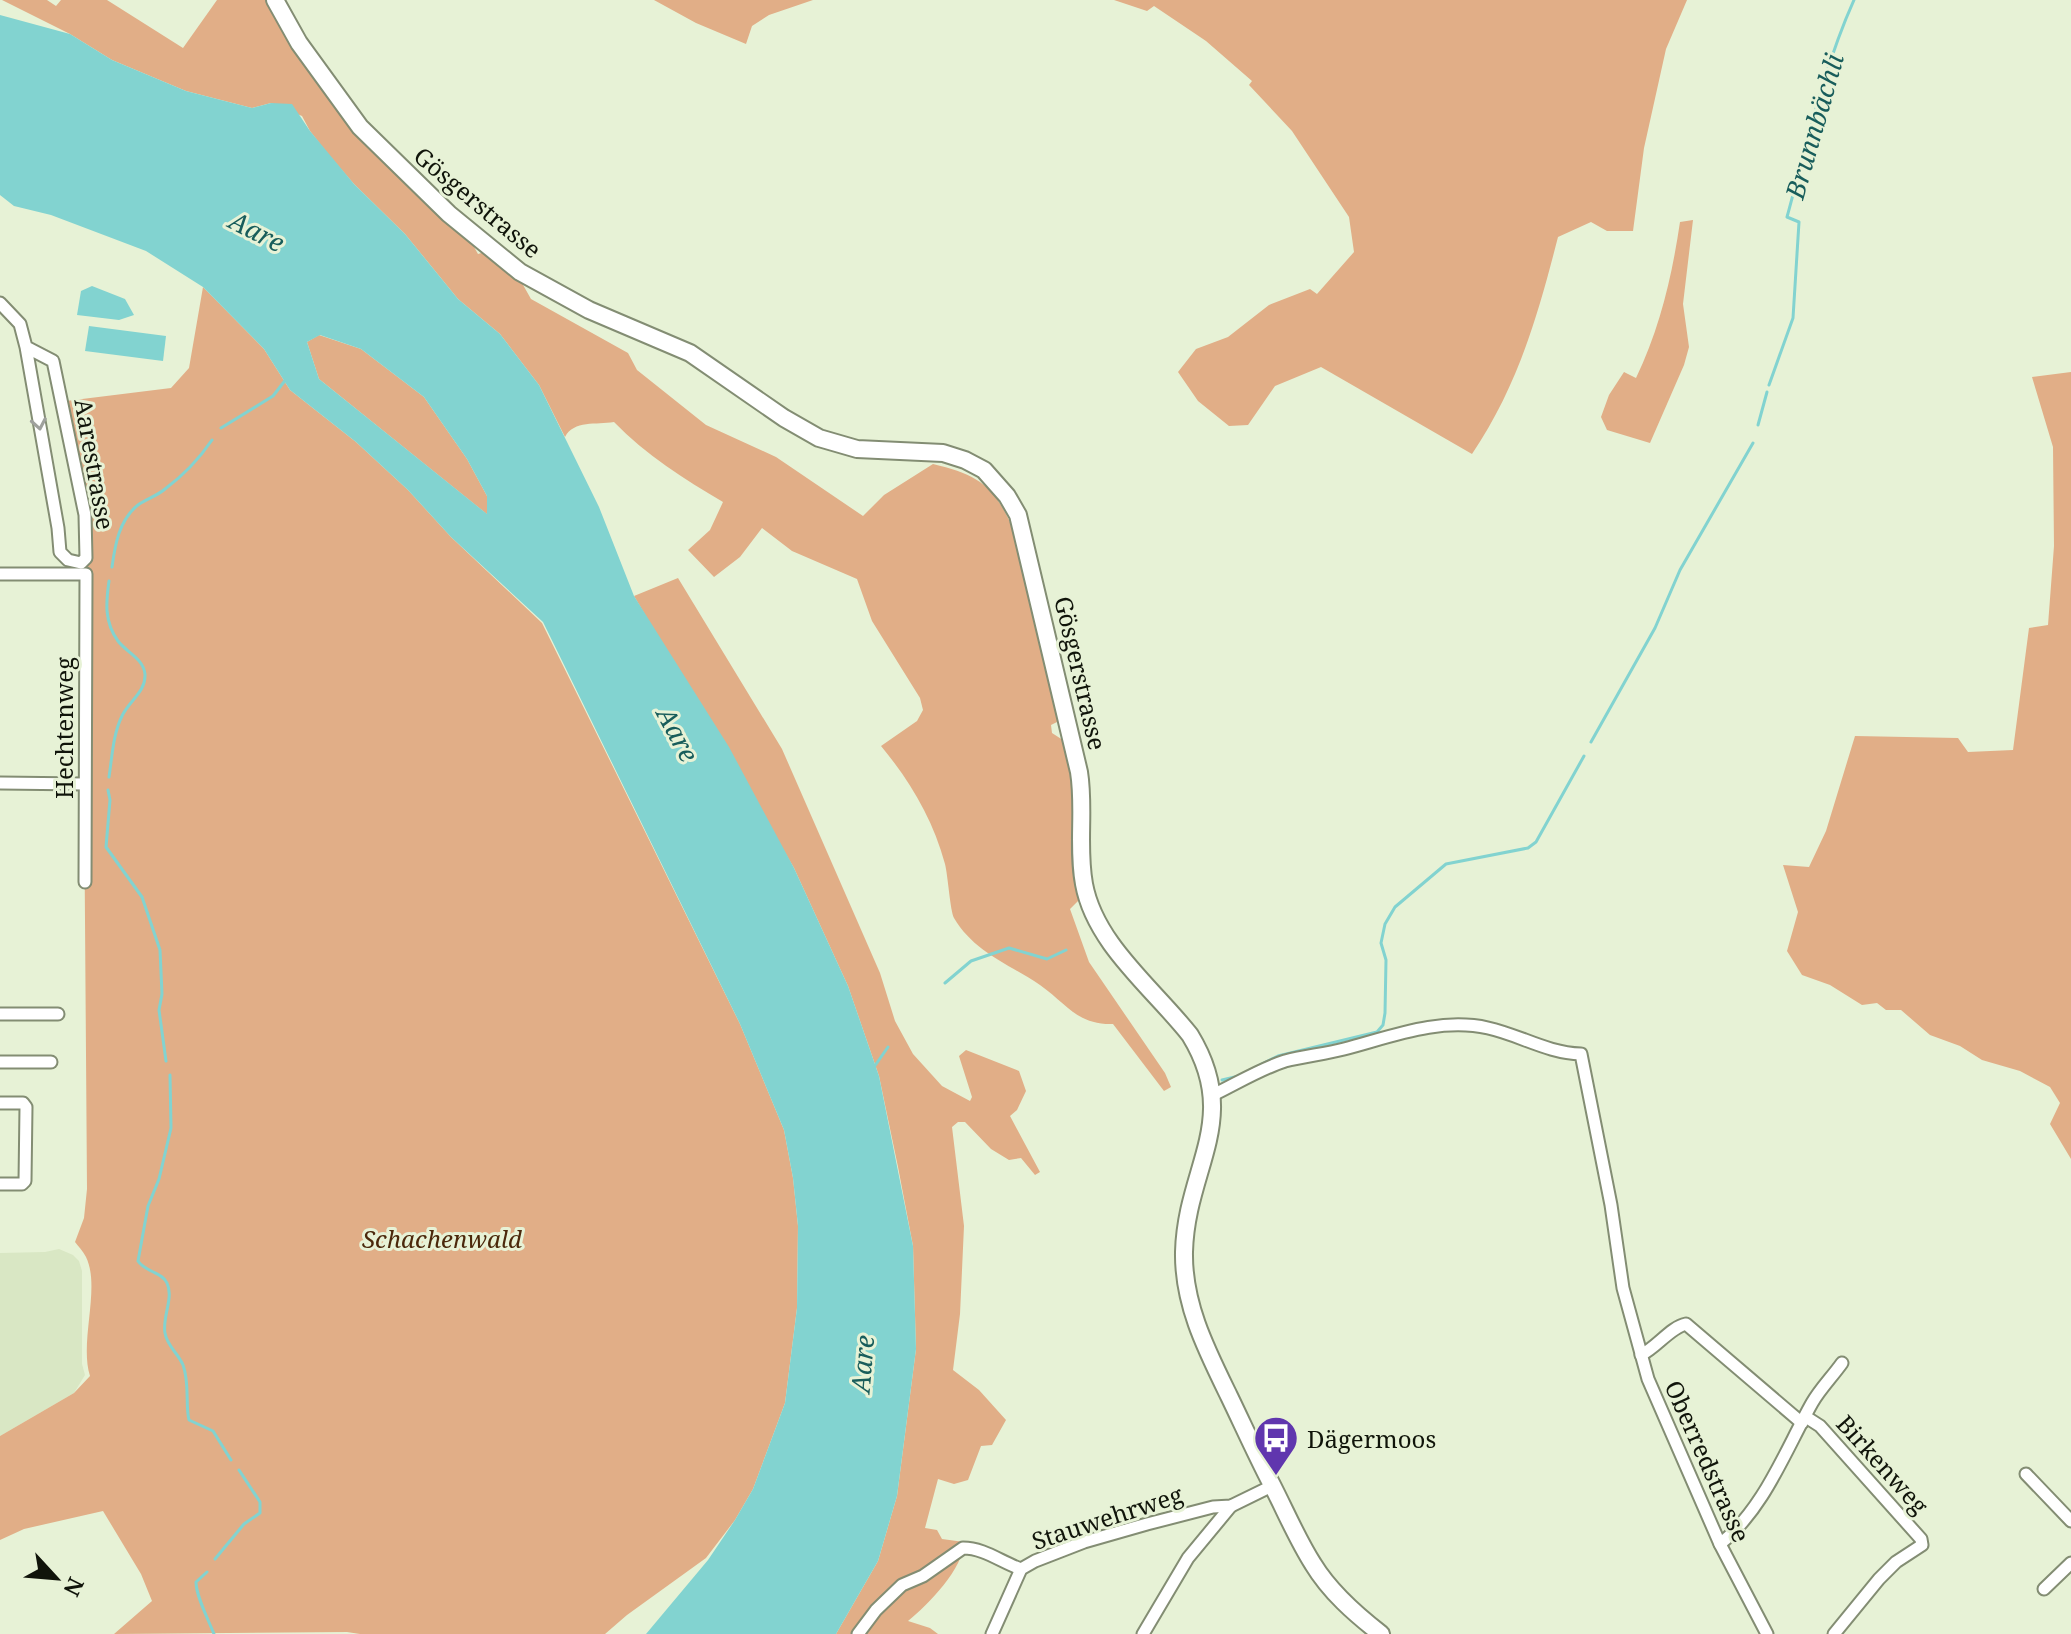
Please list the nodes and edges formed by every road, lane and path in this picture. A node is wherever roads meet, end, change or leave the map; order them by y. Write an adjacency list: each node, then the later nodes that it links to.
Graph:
1 (275, 0): 12 (main road, Gösgerstrasse)
2 (0, 303): 3 (street, Aarestrasse)
3 (26, 347): 3 (street, Aarestrasse, one-way to 3)
4 (0, 574): 6 (street, Hechtenweg)
5 (0, 783): 6 (street)
6 (84, 784): 7 (street, Hechtenweg)
7 (85, 882)
8 (0, 1014): 9 (street)
9 (58, 1014)
10 (0, 1062): 11 (street)
11 (51, 1062)
12 (1213, 1095): 15 (street, Oberredstrasse); 19 (main road, Gösgerstrasse)
13 (0, 1103): 14 (street)
14 (0, 1184)
15 (1641, 1355): 17 (street, Birkenweg); 22 (street, Oberredstrasse)
16 (1842, 1363): 17 (street)
17 (1804, 1420): 22 (street); 31 (street, Birkenweg)
18 (2026, 1474): 21 (street)
19 (1272, 1486): 20 (street, Stauwehrweg); 26 (main road, Gösgerstrasse)
20 (1231, 1506): 24 (street, Stauwehrweg); 29 (street)
21 (2071, 1521)
22 (1720, 1544): 30 (street, Oberredstrasse)
23 (2071, 1563): 25 (street)
24 (1021, 1569): 27 (street); 28 (street, Stauwehrweg)
25 (2044, 1589)
26 (1378, 1633)
27 (858, 1634)
28 (992, 1634)
29 (1143, 1634)
30 (1767, 1634)
31 (1834, 1634)

